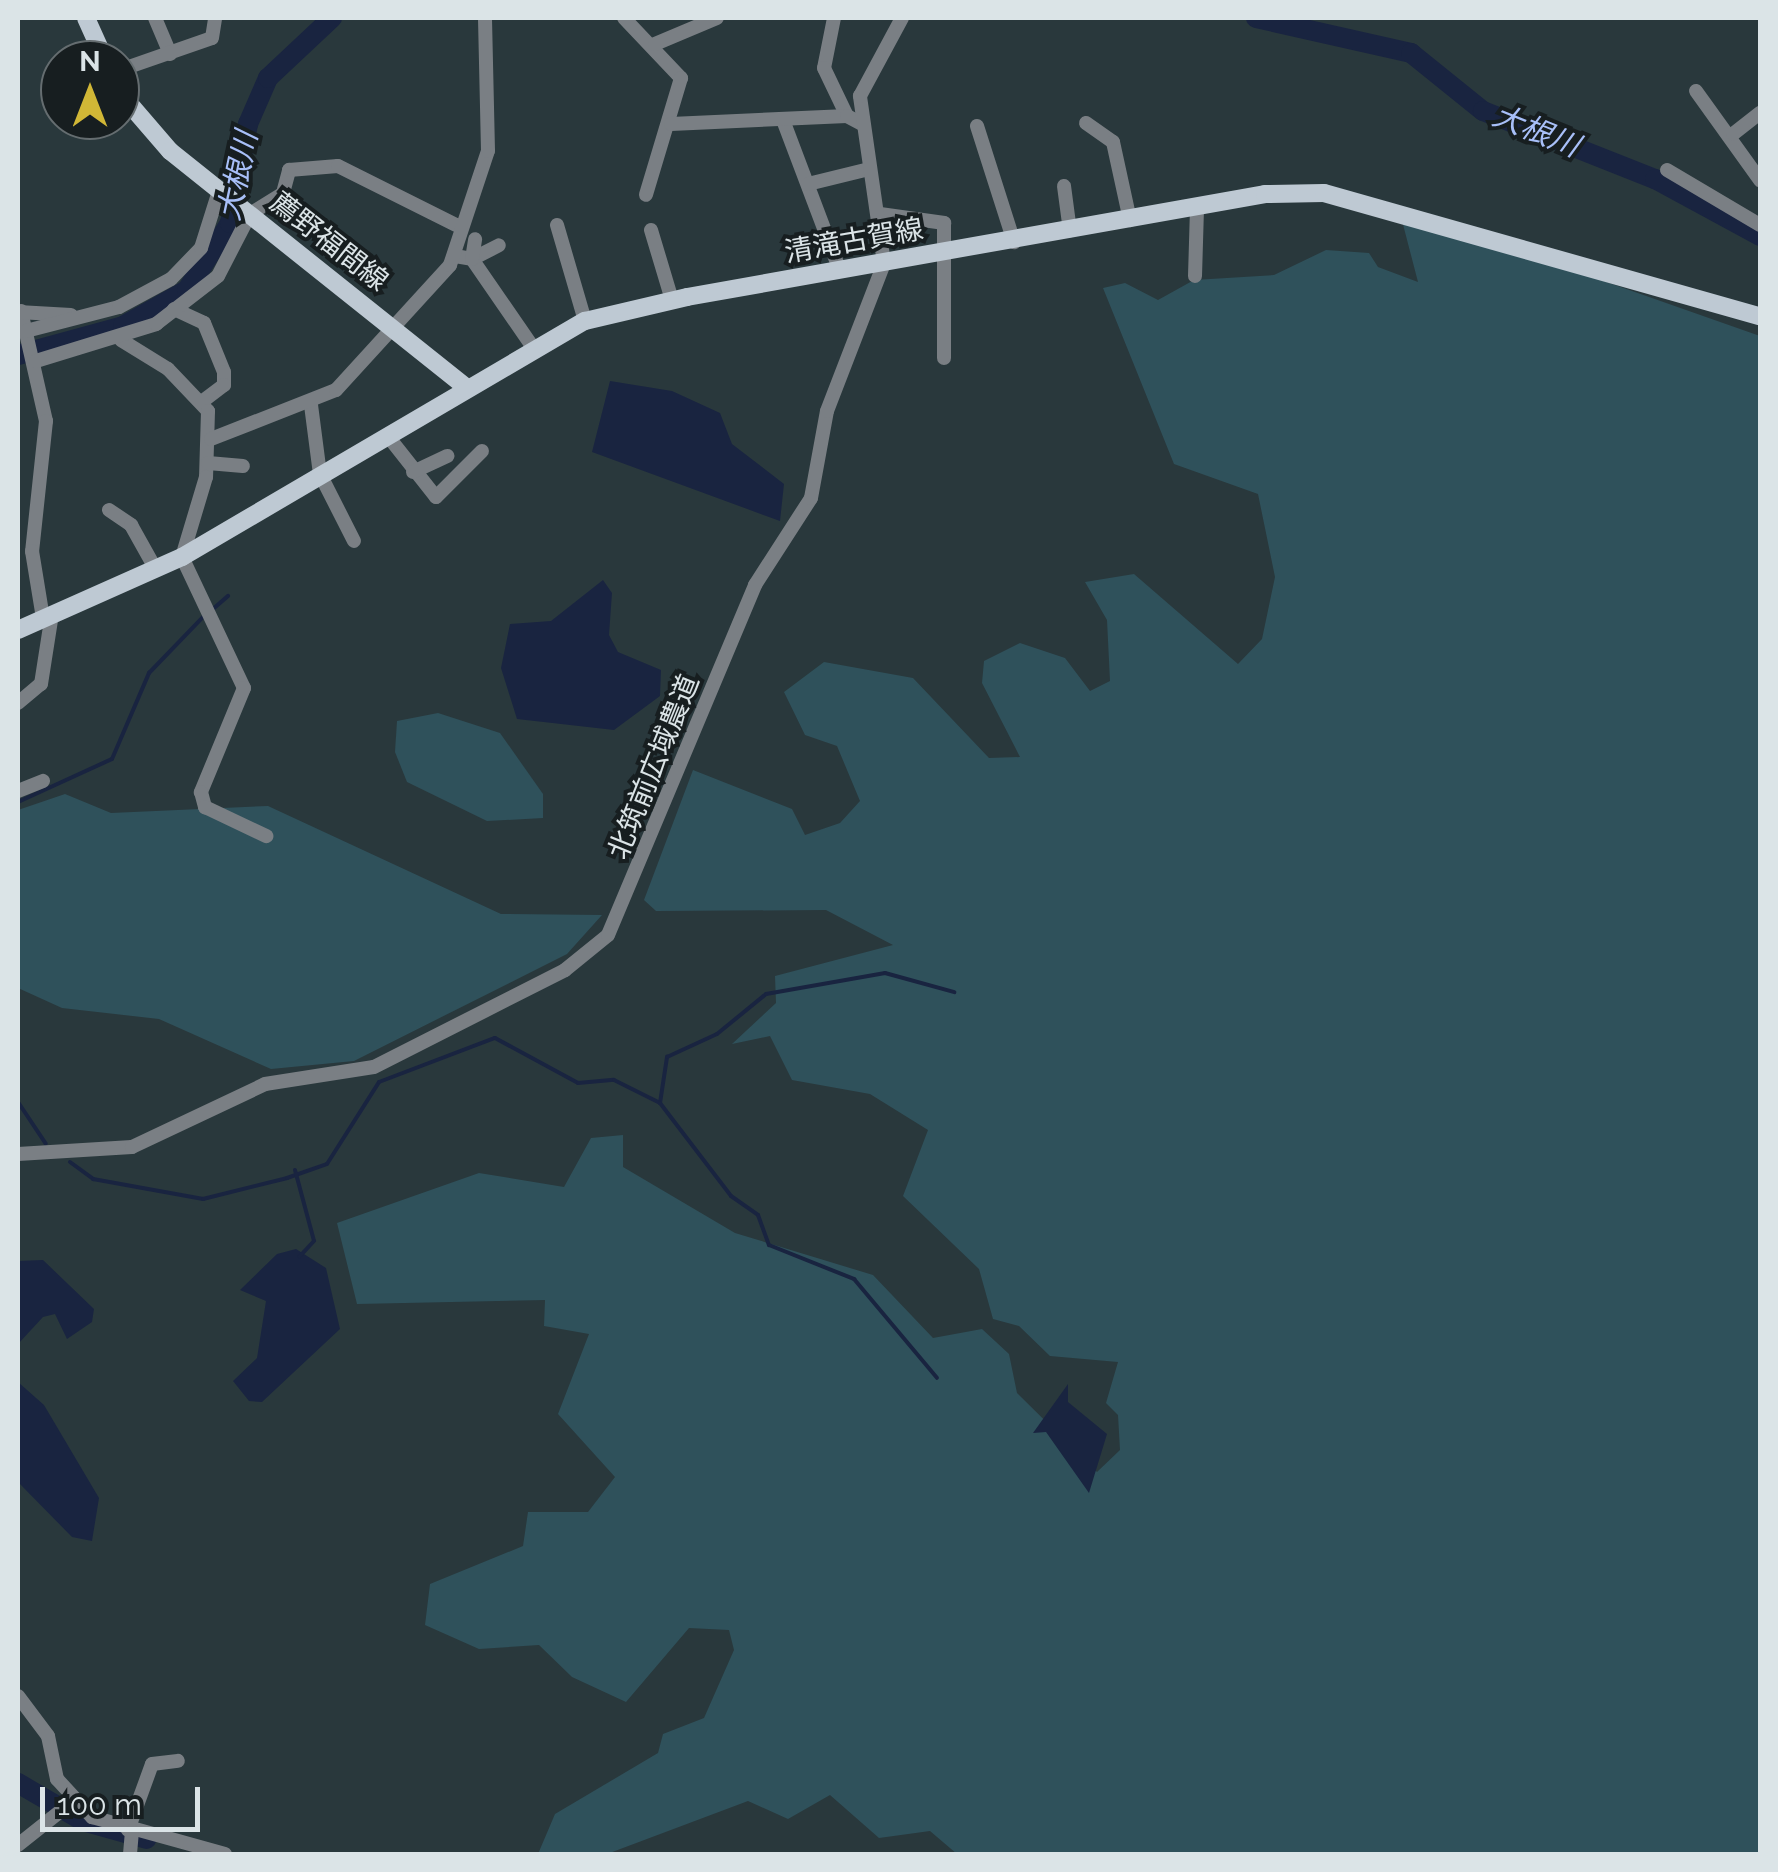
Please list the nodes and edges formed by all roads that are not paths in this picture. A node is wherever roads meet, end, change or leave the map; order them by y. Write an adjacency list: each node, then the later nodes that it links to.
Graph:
1 (155, 18): 9 (street)
2 (215, 18): 9 (street)
3 (485, 18): 31 (street)
4 (624, 18): 8 (street)
5 (717, 18): 8 (street)
6 (834, 18): 15 (street)
7 (902, 18): 15 (street, 北筑前広域農道)
8 (655, 44): 16 (street)
9 (170, 54): 10 (street)
10 (140, 64)
11 (1696, 91): 19 (street)
12 (1760, 113): 19 (street)
13 (140, 120): 25 (main road, 薦野福間線)
14 (782, 120): 15 (street); 16 (street); 23 (street)
15 (854, 120): 20 (street, 北筑前広域農道)
16 (671, 124): 26 (street)
17 (1086, 124): 30 (street)
18 (978, 126): 37 (street)
19 (1732, 134): 22 (street)
20 (869, 169): 23 (street); 29 (street, 北筑前広域農道)
21 (1667, 170): 33 (street)
22 (1760, 180)
23 (808, 184): 43 (street)
24 (1064, 186): 35 (street)
25 (220, 191): 28 (main road, 薦野福間線); 48 (street)
26 (646, 195)
27 (1198, 208): 30 (main road, 清滝古賀線); 44 (street); 49 (main road, 清滝古賀線)
28 (246, 212): 31 (street); 46 (street); 51 (main road, 薦野福間線)
29 (880, 214): 39 (street); 42 (street, 北筑前広域農道)
30 (1130, 220): 35 (main road, 清滝古賀線)
31 (456, 225): 40 (street)
32 (557, 225): 50 (street)
33 (1760, 225)
34 (651, 230): 45 (street)
35 (1070, 231): 37 (main road, 清滝古賀線)
36 (475, 238): 41 (street)
37 (1014, 242): 39 (main road, 清滝古賀線)
38 (499, 245): 41 (street)
39 (948, 253): 42 (main road, 清滝古賀線); 55 (street)
40 (455, 256): 41 (street); 51 (street)
41 (472, 259): 54 (street)
42 (884, 263): 43 (main road, 清滝古賀線); 79 (street, 北筑前広域農道)
43 (840, 271): 45 (main road, 清滝古賀線)
44 (1196, 276)
45 (672, 300): 50 (main road, 清滝古賀線)
46 (174, 309): 53 (street); 58 (street)
47 (19, 311): 48 (street); 52 (street)
48 (88, 316): 52 (street)
49 (1760, 316)
50 (585, 321): 54 (main road, 清滝古賀線)
51 (394, 329): 57 (main road, 薦野福間線); 59 (street)
52 (26, 331): 56 (street)
53 (121, 340): 56 (street); 58 (street)
54 (534, 348): 57 (main road, 清滝古賀線)
55 (944, 358)
56 (36, 362): 70 (street)
57 (467, 388): 60 (main road, 清滝古賀線)
58 (204, 400): 61 (street)
59 (311, 405): 61 (street); 67 (street)
60 (387, 435): 66 (street); 67 (main road, 清滝古賀線)
61 (210, 439): 64 (street)
62 (482, 451): 66 (street)
63 (448, 456): 66 (street)
64 (208, 463): 65 (street); 71 (street)
65 (243, 466)
66 (413, 472)
67 (320, 474): 69 (street); 71 (main road, 清滝古賀線)
68 (109, 510): 72 (street)
69 (354, 541)
70 (24, 550): 73 (street)
71 (182, 557): 72 (main road, 清滝古賀線); 78 (street)
72 (155, 568): 73 (main road, 清滝古賀線)
73 (47, 616): 74 (main road, 清滝古賀線); 75 (street)
74 (18, 630)
75 (18, 703)
76 (44, 781): 77 (street)
77 (18, 792)
78 (266, 836)
79 (18, 1154)
80 (18, 1696): 82 (street)
81 (178, 1761): 83 (street)
82 (72, 1802): 83 (street); 84 (street)
83 (130, 1830): 85 (street); 86 (street)
84 (18, 1845)
85 (130, 1854)
86 (224, 1854)

